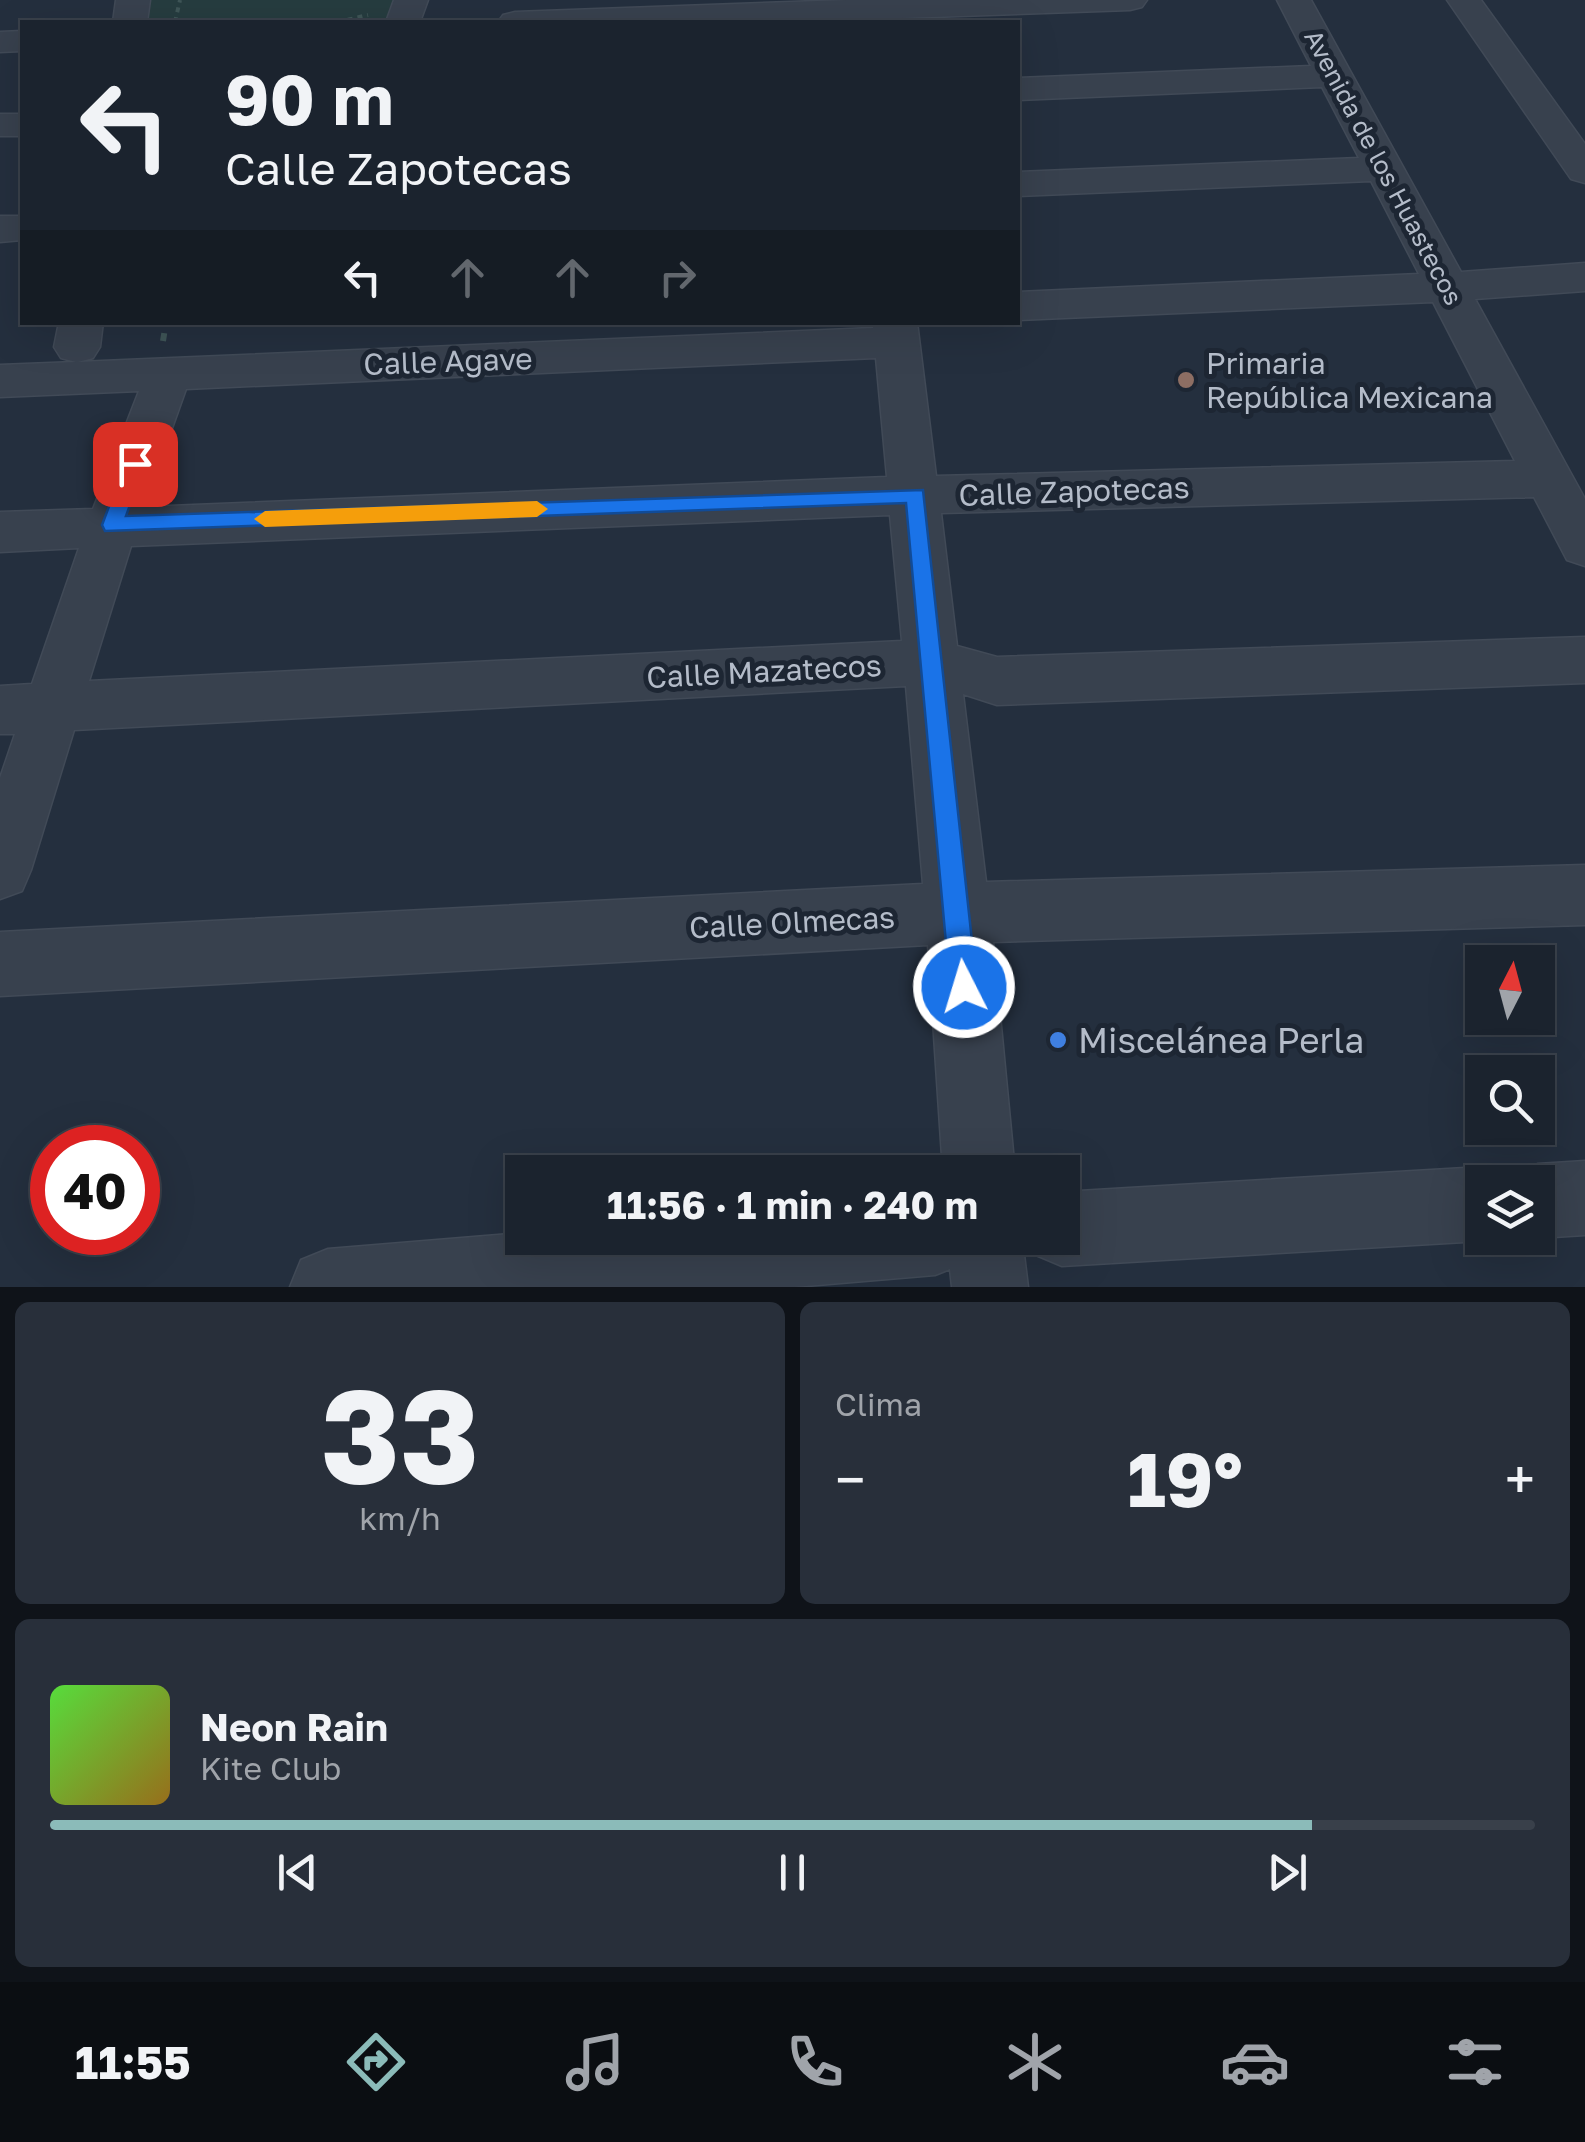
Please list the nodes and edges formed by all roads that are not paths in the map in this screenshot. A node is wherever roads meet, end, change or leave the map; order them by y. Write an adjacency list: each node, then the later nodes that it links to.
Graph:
1 (1130, 0): 4 (street)
2 (1294, 0): 6 (street, Avenida de los Huastecos)
3 (1464, 0): 8 (street)
4 (868, 11): 5 (street)
5 (579, 20)
6 (1335, 76): 7 (street); 9 (street, Avenida de los Huastecos)
7 (1020, 89)
8 (1583, 166)
9 (1382, 169): 10 (street); 12 (street, Avenida de los Huastecos)
10 (1020, 184)
11 (1585, 277): 12 (street)
12 (1449, 287): 13 (street); 21 (street, Avenida de los Huastecos)
13 (1020, 306)
14 (517, 325): 15 (street, Calle Agave)
15 (302, 330): 18 (street, Calle Agave)
16 (896, 332): 18 (street, Calle Agave); 22 (street)
17 (79, 335): 18 (street, Calle Agave); 19 (street, Calle Agave)
18 (166, 347): 20 (street, Calle Agave); 23 (street)
19 (0, 351)
20 (0, 381)
21 (1549, 478): 22 (street, Calle Zapotecas); 25 (street, Avenida de los Huastecos)
22 (915, 495): 23 (street, Calle Zapotecas); 27 (street)
23 (112, 525): 24 (street, Calle Zapotecas); 28 (street)
24 (0, 532)
25 (1585, 546)
26 (1585, 660): 27 (street, Calle Mazatecos)
27 (933, 662): 28 (street, Calle Mazatecos); 32 (street)
28 (55, 707): 29 (street, Calle Mazatecos); 30 (street)
29 (0, 710)
30 (0, 870)
31 (1585, 895): 32 (street, Calle Olmecas)
32 (958, 913): 33 (street, Calle Olmecas); 34 (street)
33 (0, 964)
34 (978, 1155)
35 (1585, 1198): 36 (street)
36 (1555, 1200)
37 (1465, 1205): 38 (street)
38 (1080, 1228)
39 (724, 1255): 41 (street)
40 (987, 1255): 42 (street)
41 (328, 1287)
42 (990, 1287)

